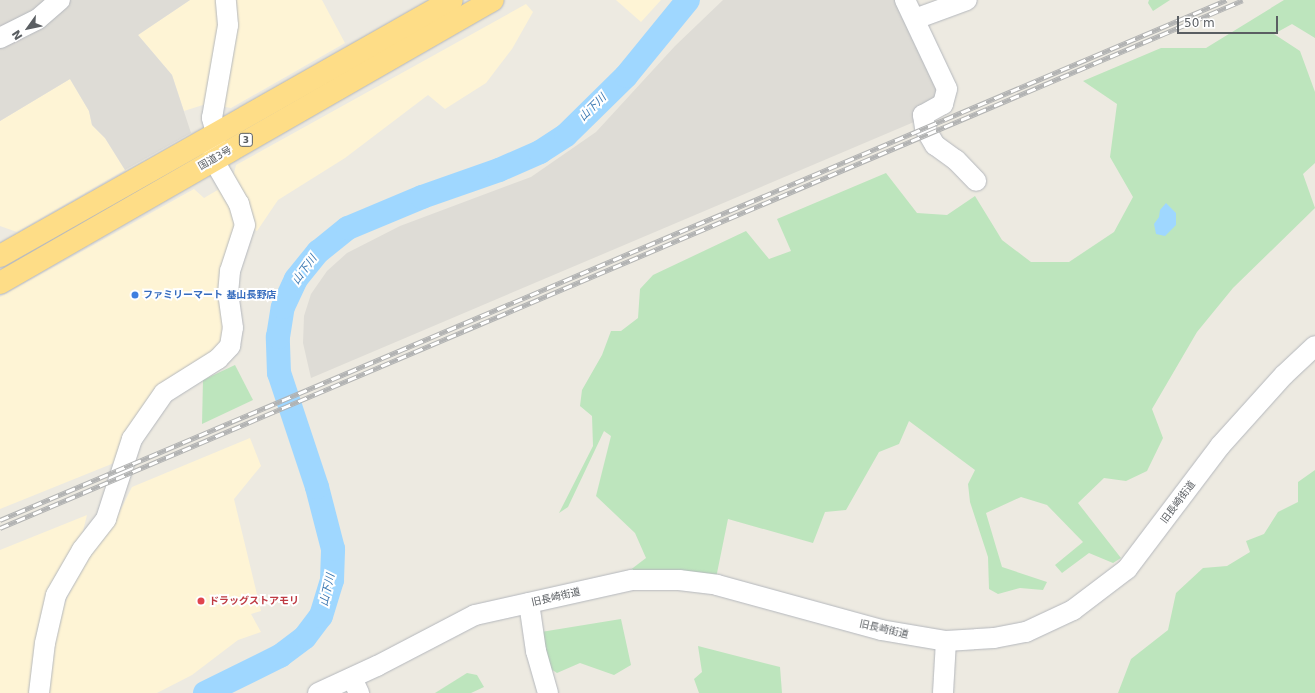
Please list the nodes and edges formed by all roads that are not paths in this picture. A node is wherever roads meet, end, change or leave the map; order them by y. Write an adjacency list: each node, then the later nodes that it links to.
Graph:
1 (60, 0): 8 (street)
2 (226, 0): 9 (street)
3 (452, 0): 9 (highway, 国道3号 / 3)
4 (494, 0): 10 (highway, 国道3号 / 3)
5 (906, 0): 7 (street)
6 (967, 0): 7 (street)
7 (915, 19): 11 (street)
8 (0, 38)
9 (216, 133): 10 (street); 12 (highway, 国道3号 / 3)
10 (213, 159): 13 (highway, 国道3号 / 3); 18 (street)
11 (976, 180)
12 (0, 256)
13 (0, 283)
14 (1315, 346): 16 (street, 旧長崎街道)
15 (529, 604): 16 (street, 旧長崎街道); 17 (street, 旧長崎街道); 20 (street)
16 (946, 641): 21 (street)
17 (356, 685): 19 (street, 旧長崎街道)
18 (39, 693)
19 (318, 693)
20 (548, 693)
21 (943, 693)

